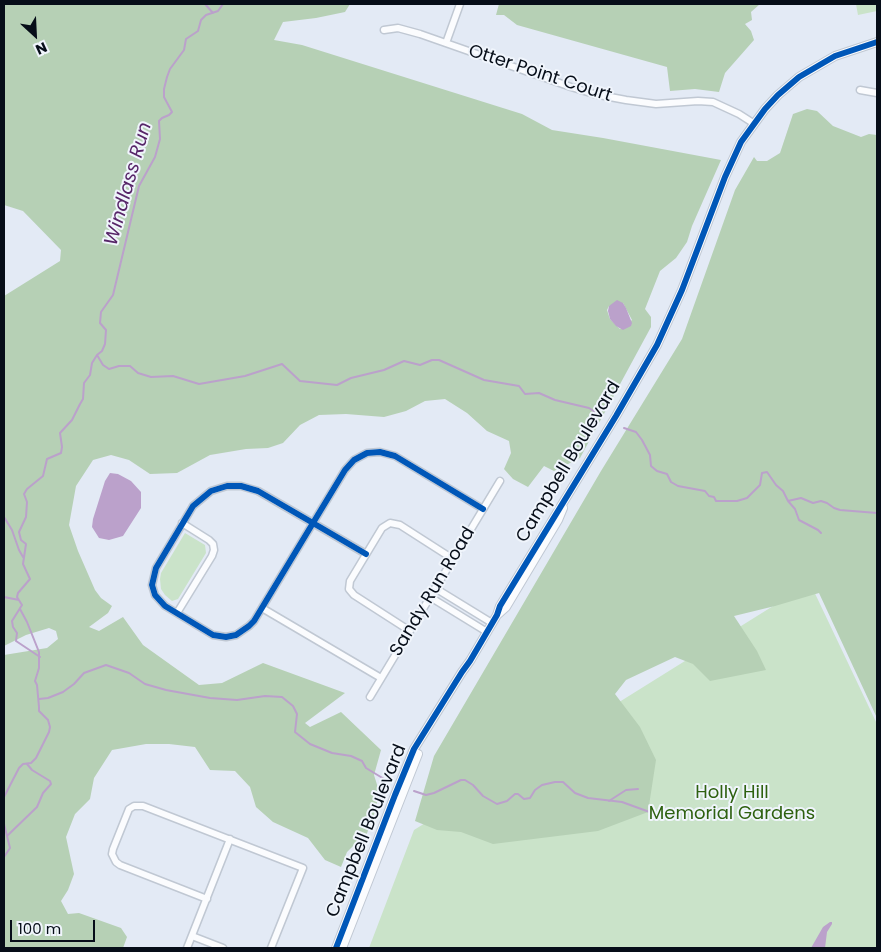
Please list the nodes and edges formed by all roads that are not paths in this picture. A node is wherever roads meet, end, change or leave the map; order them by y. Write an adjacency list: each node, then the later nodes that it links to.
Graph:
1 (460, 4): 4 (street)
2 (384, 30): 4 (street, Otter Point Court)
3 (877, 42): 7 (street, Campbell Boulevard)
4 (446, 43): 7 (street, Otter Point Court)
5 (860, 90): 6 (street)
6 (877, 93)
7 (754, 123): 18 (street, Campbell Boulevard)
8 (500, 481): 9 (street, Sandy Run Road)
9 (483, 509): 11 (street); 13 (street, Sandy Run Road)
10 (182, 523): 11 (street); 17 (street); 17 (street)
11 (313, 523): 12 (street); 16 (street)
12 (366, 554): 13 (street); 19 (street)
13 (453, 558): 14 (street, Sandy Run Road)
14 (435, 588): 15 (street, Sandy Run Road); 18 (street)
15 (430, 597): 19 (street, Sandy Run Road); 20 (street)
16 (262, 608): 17 (street); 22 (street)
17 (177, 613)
18 (492, 623): 20 (street, Campbell Boulevard)
19 (410, 630): 22 (street, Sandy Run Road)
20 (487, 632): 21 (street, Campbell Boulevard)
21 (470, 661): 30 (street, Campbell Boulevard); 31 (street, Campbell Boulevard)
22 (381, 678): 23 (street, Sandy Run Road)
23 (370, 697)
24 (230, 840): 25 (street); 25 (street); 29 (street)
25 (207, 899): 26 (street)
26 (192, 936): 27 (street); 28 (street)
27 (187, 948)
28 (223, 948)
29 (271, 948)
30 (336, 948)
31 (342, 948)

